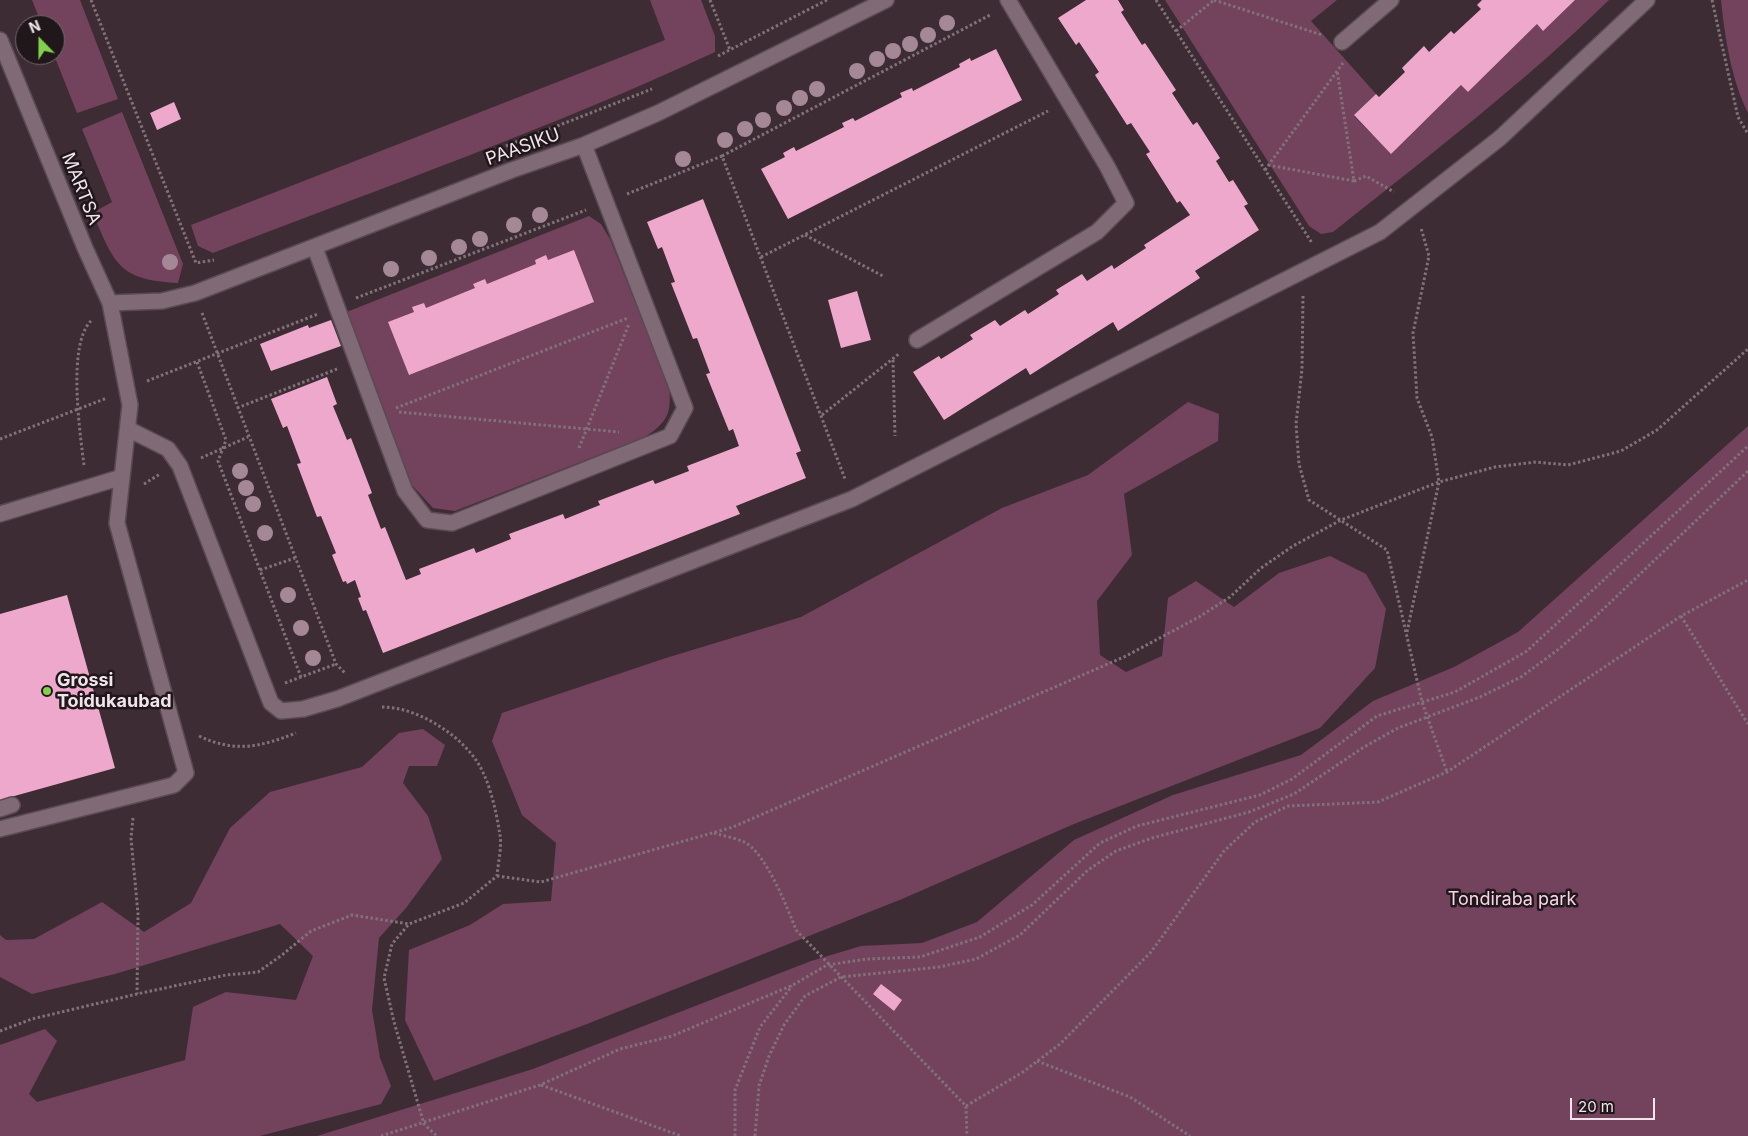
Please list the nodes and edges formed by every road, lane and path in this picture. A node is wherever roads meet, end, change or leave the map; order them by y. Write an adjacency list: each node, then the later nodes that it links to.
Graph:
1 (92, 0): 34 (path)
2 (710, 0): 14 (path)
3 (827, 0): 14 (path)
4 (886, 0): 17 (street, PAASIKU)
5 (1156, 0): 11 (path)
6 (1214, 0): 11 (path); 13 (path)
7 (1391, 0): 13 (street)
8 (1648, 0): 28 (street)
9 (1712, 0): 20 (path)
10 (1009, 2): 19 (street); 23 (path)
11 (1176, 31): 25 (path)
12 (0, 40): 38 (street, MARTSA)
13 (1342, 42): 16 (path)
14 (730, 49): 15 (path); 17 (path)
15 (714, 58)
16 (1338, 70): 24 (path); 26 (path)
17 (740, 73): 21 (street, PAASIKU)
18 (655, 88): 22 (path)
19 (1068, 101): 29 (path); 40 (street)
20 (1748, 134)
21 (584, 145): 27 (street); 30 (street, PAASIKU)
22 (497, 150)
23 (722, 156): 27 (path); 31 (path)
24 (1268, 165): 25 (path); 26 (path)
25 (1265, 170): 33 (path)
26 (1354, 181): 28 (path)
27 (607, 201): 39 (path); 57 (street)
28 (1414, 204): 33 (street); 58 (path)
29 (804, 235): 31 (path); 36 (path)
30 (315, 248): 37 (street, PAASIKU); 39 (street)
31 (761, 257): 48 (path)
32 (219, 259): 34 (path)
33 (1324, 260): 35 (street)
34 (196, 263): 37 (path)
35 (1304, 270): 60 (street); 62 (path)
36 (883, 276)
37 (195, 293): 38 (street, PAASIKU); 42 (path)
38 (110, 303): 47 (path); 49 (street, MARTSA)
39 (335, 307): 42 (path); 45 (street)
40 (917, 340): 43 (path)
41 (1748, 349): 58 (path)
42 (217, 354): 46 (path)
43 (893, 359): 48 (path); 52 (path)
44 (197, 362): 64 (path)
45 (356, 362): 46 (path); 57 (street)
46 (237, 408): 63 (path)
47 (77, 411): 53 (path); 59 (path)
48 (822, 415): 60 (path)
49 (128, 429): 56 (street, MARTSA); 71 (street)
50 (587, 429): 50 (path); 51 (path); 57 (path)
51 (624, 432)
52 (895, 436)
53 (0, 440)
54 (1748, 446): 72 (path)
55 (1748, 471): 74 (path)
56 (122, 477): 59 (street); 75 (street, MARTSA)
57 (567, 477)
58 (1439, 482): 62 (path); 67 (path)
59 (87, 488): 61 (street)
60 (852, 499): 71 (street)
61 (0, 514)
62 (1341, 520): 67 (path); 81 (path)
63 (295, 558): 64 (path); 68 (path)
64 (260, 570): 69 (path)
65 (1748, 580): 66 (path)
66 (1681, 616): 76 (path); 78 (path)
67 (1407, 633): 72 (path)
68 (336, 664): 69 (path); 70 (path)
69 (301, 677): 71 (path)
70 (348, 677)
71 (266, 691)
72 (1422, 702): 74 (path); 84 (path)
73 (380, 707): 82 (path)
74 (1428, 717): 78 (path); 85 (path)
75 (173, 724): 77 (path); 79 (street, MARTSA)
76 (1748, 724)
77 (305, 730)
78 (1447, 772): 89 (path)
79 (135, 795): 80 (street); 87 (path)
80 (0, 829)
81 (713, 833): 82 (path); 84 (path)
82 (497, 876): 83 (path)
83 (409, 924): 87 (path); 92 (path)
84 (827, 965): 85 (path); 86 (path)
85 (841, 978): 91 (path); 97 (path)
86 (793, 985): 90 (path); 96 (path)
87 (137, 994): 88 (path)
88 (0, 1031)
89 (1037, 1061): 91 (path); 99 (path)
90 (540, 1085): 92 (path); 95 (path)
91 (966, 1106): 98 (path)
92 (424, 1124): 93 (path); 94 (path)
93 (381, 1136)
94 (437, 1136)
95 (681, 1136)
96 (735, 1136)
97 (755, 1136)
98 (967, 1136)
99 (1190, 1136)

